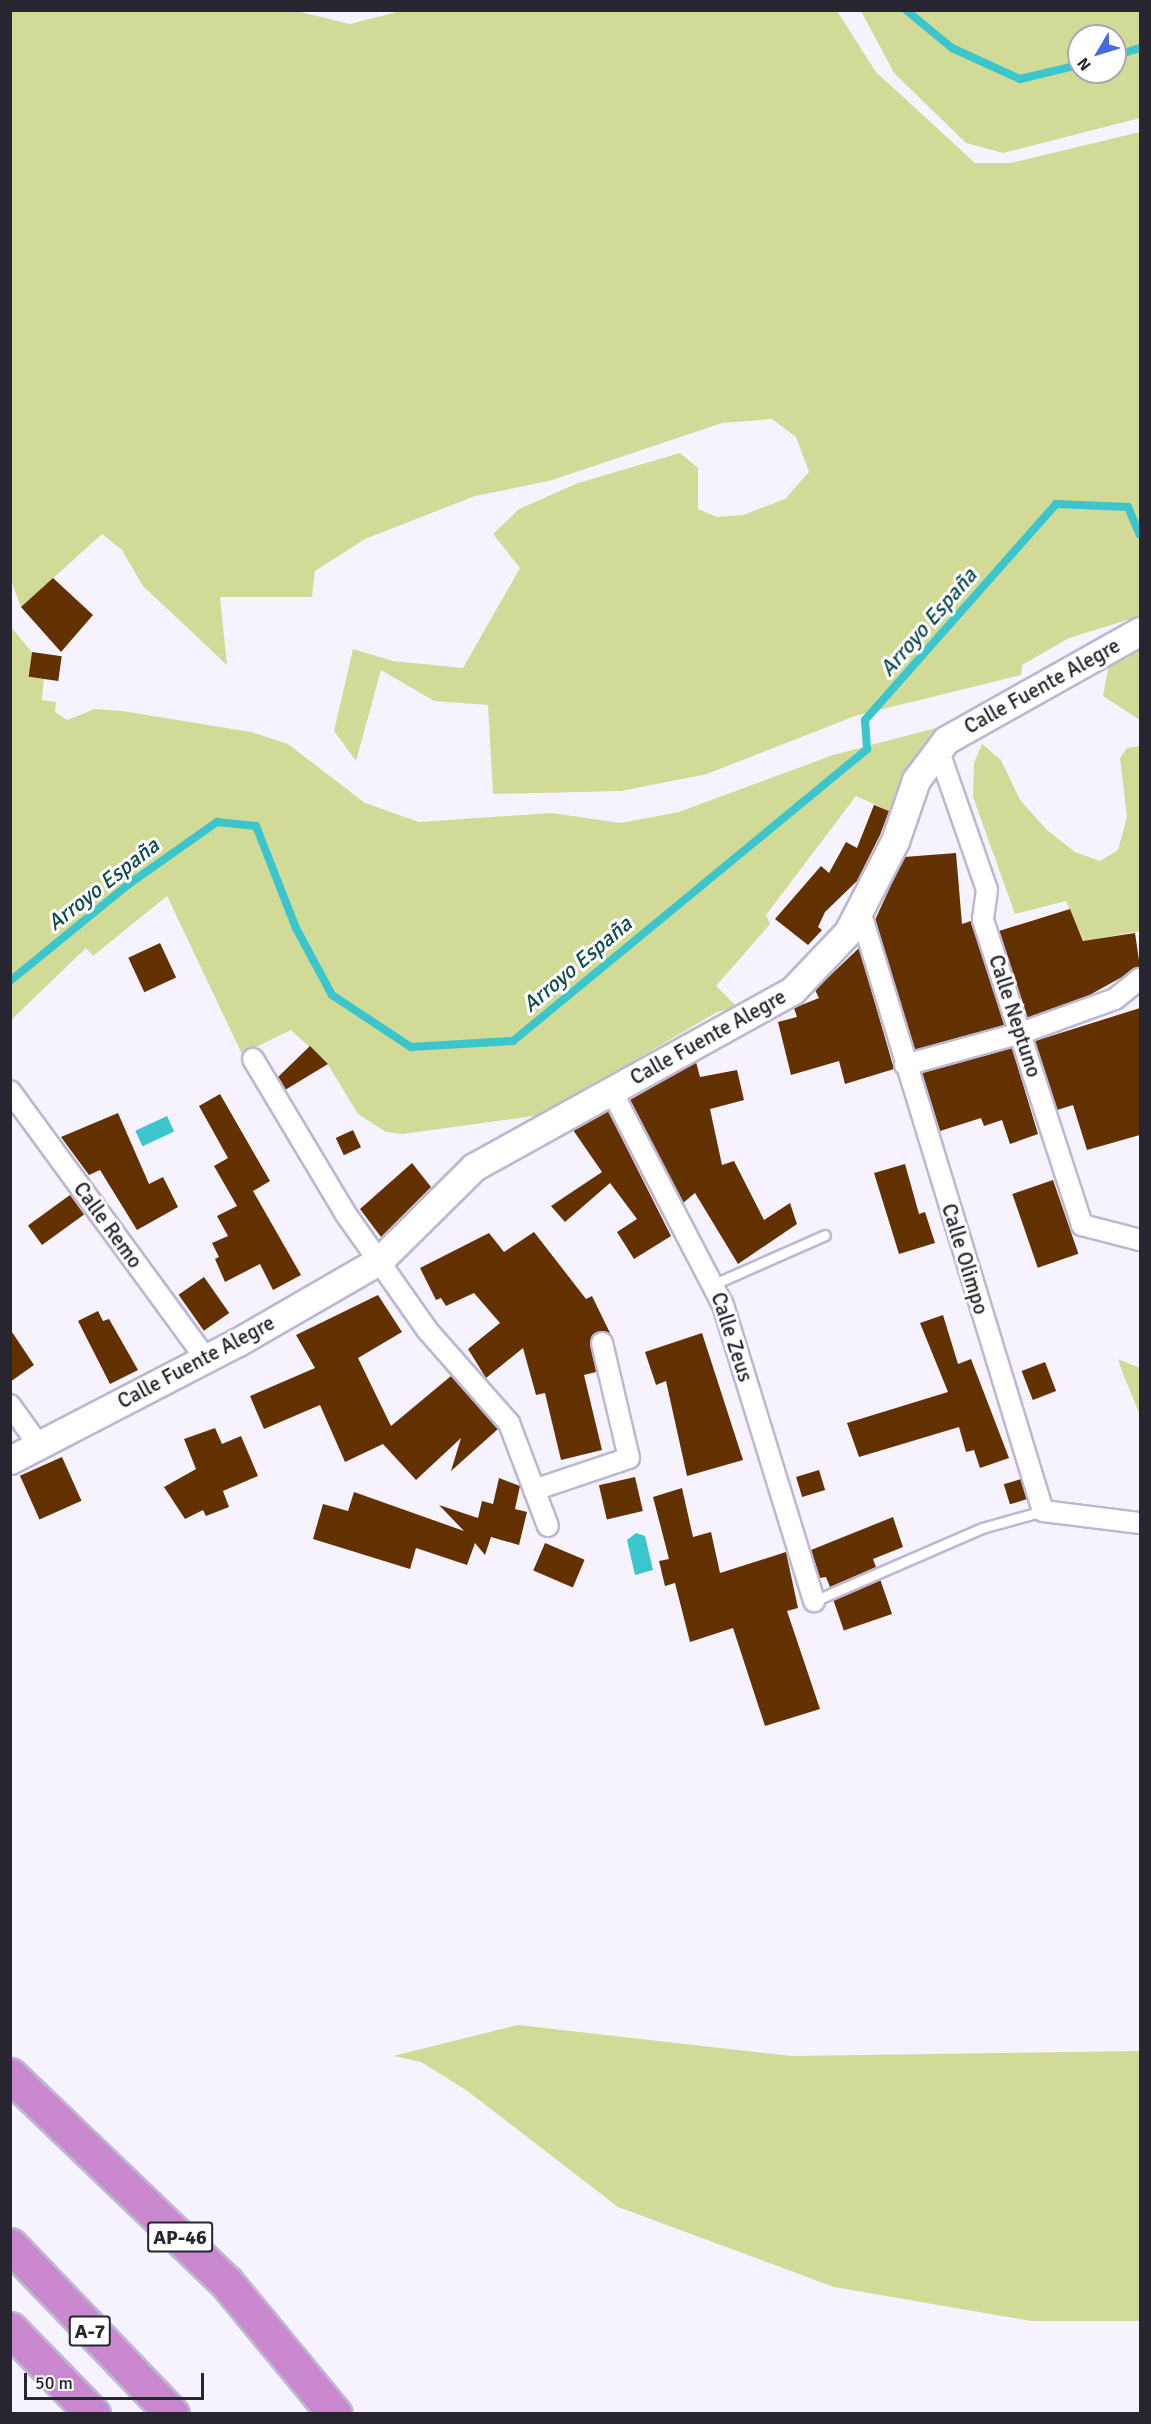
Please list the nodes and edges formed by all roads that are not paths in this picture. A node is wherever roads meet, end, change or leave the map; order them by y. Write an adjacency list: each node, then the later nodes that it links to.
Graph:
1 (1140, 631): 2 (street, Calle Fuente Alegre)
2 (938, 749): 3 (street, Calle Fuente Alegre); 5 (street, Calle Neptuno)
3 (860, 911): 7 (street, Calle Olimpo); 8 (street, Calle Fuente Alegre)
4 (1140, 979): 5 (street)
5 (1022, 1033): 7 (street); 11 (street, Calle Neptuno)
6 (253, 1059): 12 (street)
7 (905, 1065): 20 (street, Calle Olimpo)
8 (611, 1090): 12 (street, Calle Fuente Alegre); 13 (street, Calle Zeus)
9 (10, 1091): 15 (street, Calle Remo)
10 (825, 1235): 13 (lane)
11 (1140, 1240)
12 (380, 1260): 15 (street, Calle Fuente Alegre); 19 (street)
13 (714, 1284): 23 (street, Calle Zeus)
14 (602, 1343): 19 (street)
15 (206, 1359): 17 (street, Calle Fuente Alegre)
16 (10, 1405): 17 (street)
17 (38, 1444): 18 (street, Calle Fuente Alegre)
18 (10, 1460)
19 (534, 1490): 22 (street)
20 (1043, 1512): 21 (street); 23 (lane)
21 (1140, 1523)
22 (548, 1526)
23 (814, 1601)
24 (10, 2075): 29 (highway, AP-46)
25 (10, 2245): 28 (highway, A-7)
26 (10, 2329): 27 (highway, A-7)
27 (93, 2414)
28 (172, 2414)
29 (335, 2414)

